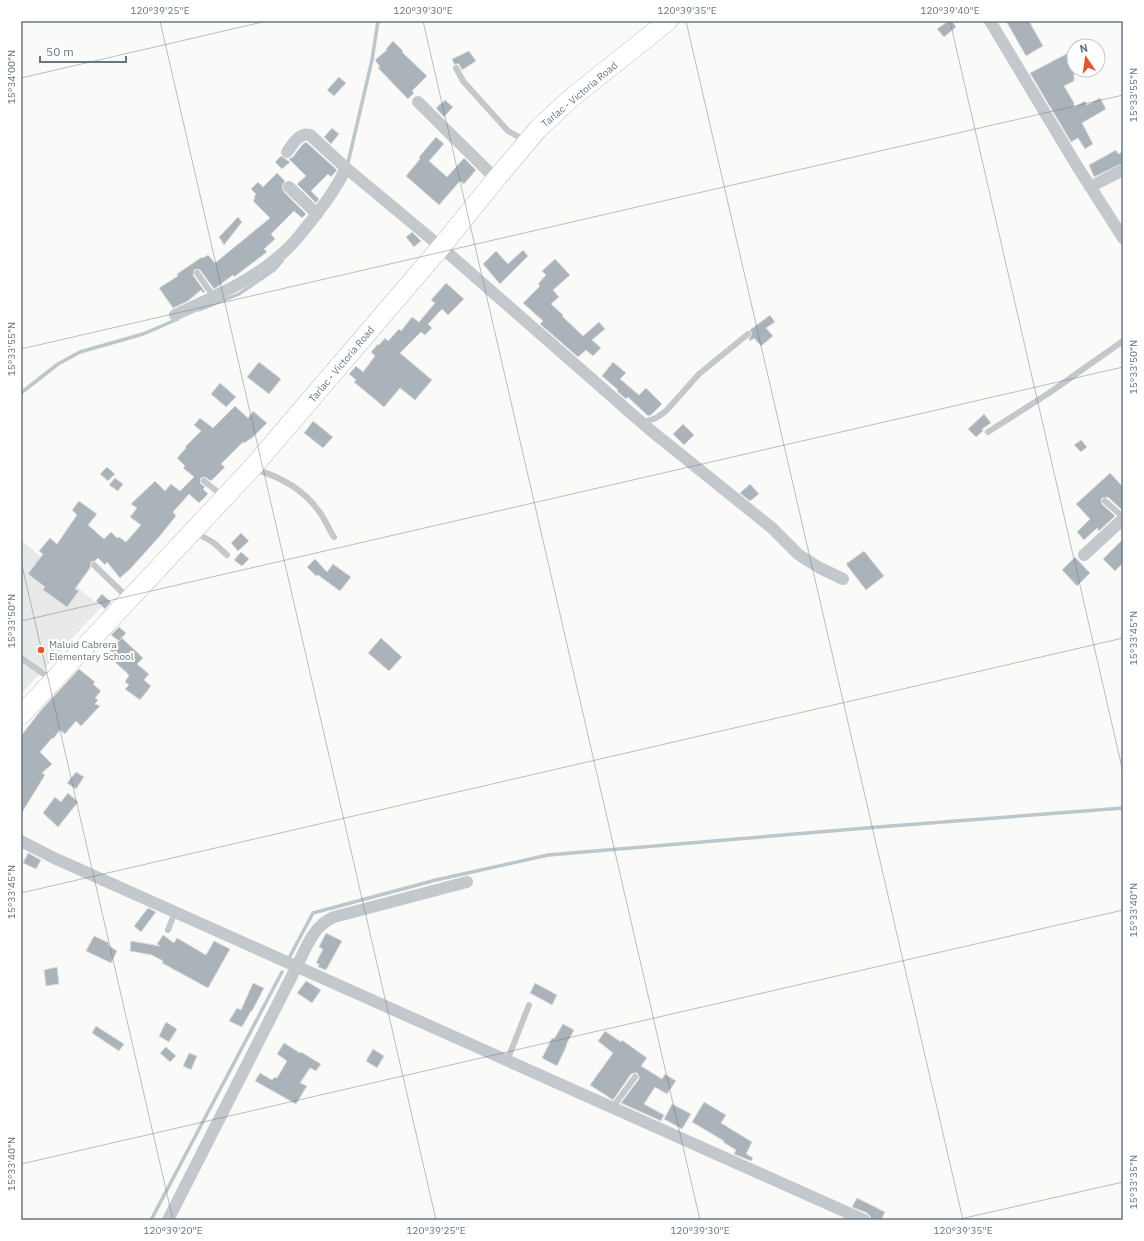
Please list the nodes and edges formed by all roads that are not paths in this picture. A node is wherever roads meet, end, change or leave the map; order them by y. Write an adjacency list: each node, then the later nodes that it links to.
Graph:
1 (668, 21): 5 (main road, Tarlac - Victoria Road)
2 (990, 21): 11 (street)
3 (456, 68): 5 (lane)
4 (418, 102): 9 (street)
5 (528, 141): 9 (main road, Tarlac - Victoria Road)
6 (287, 152): 7 (street)
7 (346, 168): 12 (street); 14 (street)
8 (1123, 170): 11 (street)
9 (496, 179): 14 (main road, Tarlac - Victoria Road)
10 (289, 188): 12 (street)
11 (1090, 188): 13 (street)
12 (317, 214): 16 (street)
13 (1123, 238)
14 (441, 247): 20 (street); 22 (main road, Tarlac - Victoria Road)
15 (197, 273): 16 (lane)
16 (214, 297): 17 (street)
17 (175, 315)
18 (748, 334): 20 (lane)
19 (1123, 341): 21 (lane)
20 (642, 423): 32 (street)
21 (988, 432)
22 (252, 468): 24 (main road, Tarlac - Victoria Road); 28 (lane)
23 (204, 481): 24 (lane)
24 (225, 497): 27 (main road, Tarlac - Victoria Road)
25 (1106, 502): 26 (lane)
26 (1123, 518): 30 (street)
27 (193, 531): 29 (lane); 33 (main road, Tarlac - Victoria Road)
28 (334, 537)
29 (227, 555)
30 (1084, 555)
31 (94, 565): 33 (lane)
32 (843, 579)
33 (129, 599): 35 (main road, Tarlac - Victoria Road)
34 (21, 658): 35 (lane)
35 (53, 681): 36 (main road, Tarlac - Victoria Road)
36 (21, 715)
37 (21, 841): 39 (street)
38 (467, 882): 41 (street)
39 (175, 912): 40 (lane); 41 (street)
40 (168, 930)
41 (297, 966): 43 (street); 46 (street)
42 (529, 1005): 43 (lane)
43 (507, 1061): 45 (street)
44 (635, 1077): 45 (lane)
45 (613, 1107): 47 (street)
46 (168, 1220)
47 (864, 1220)

